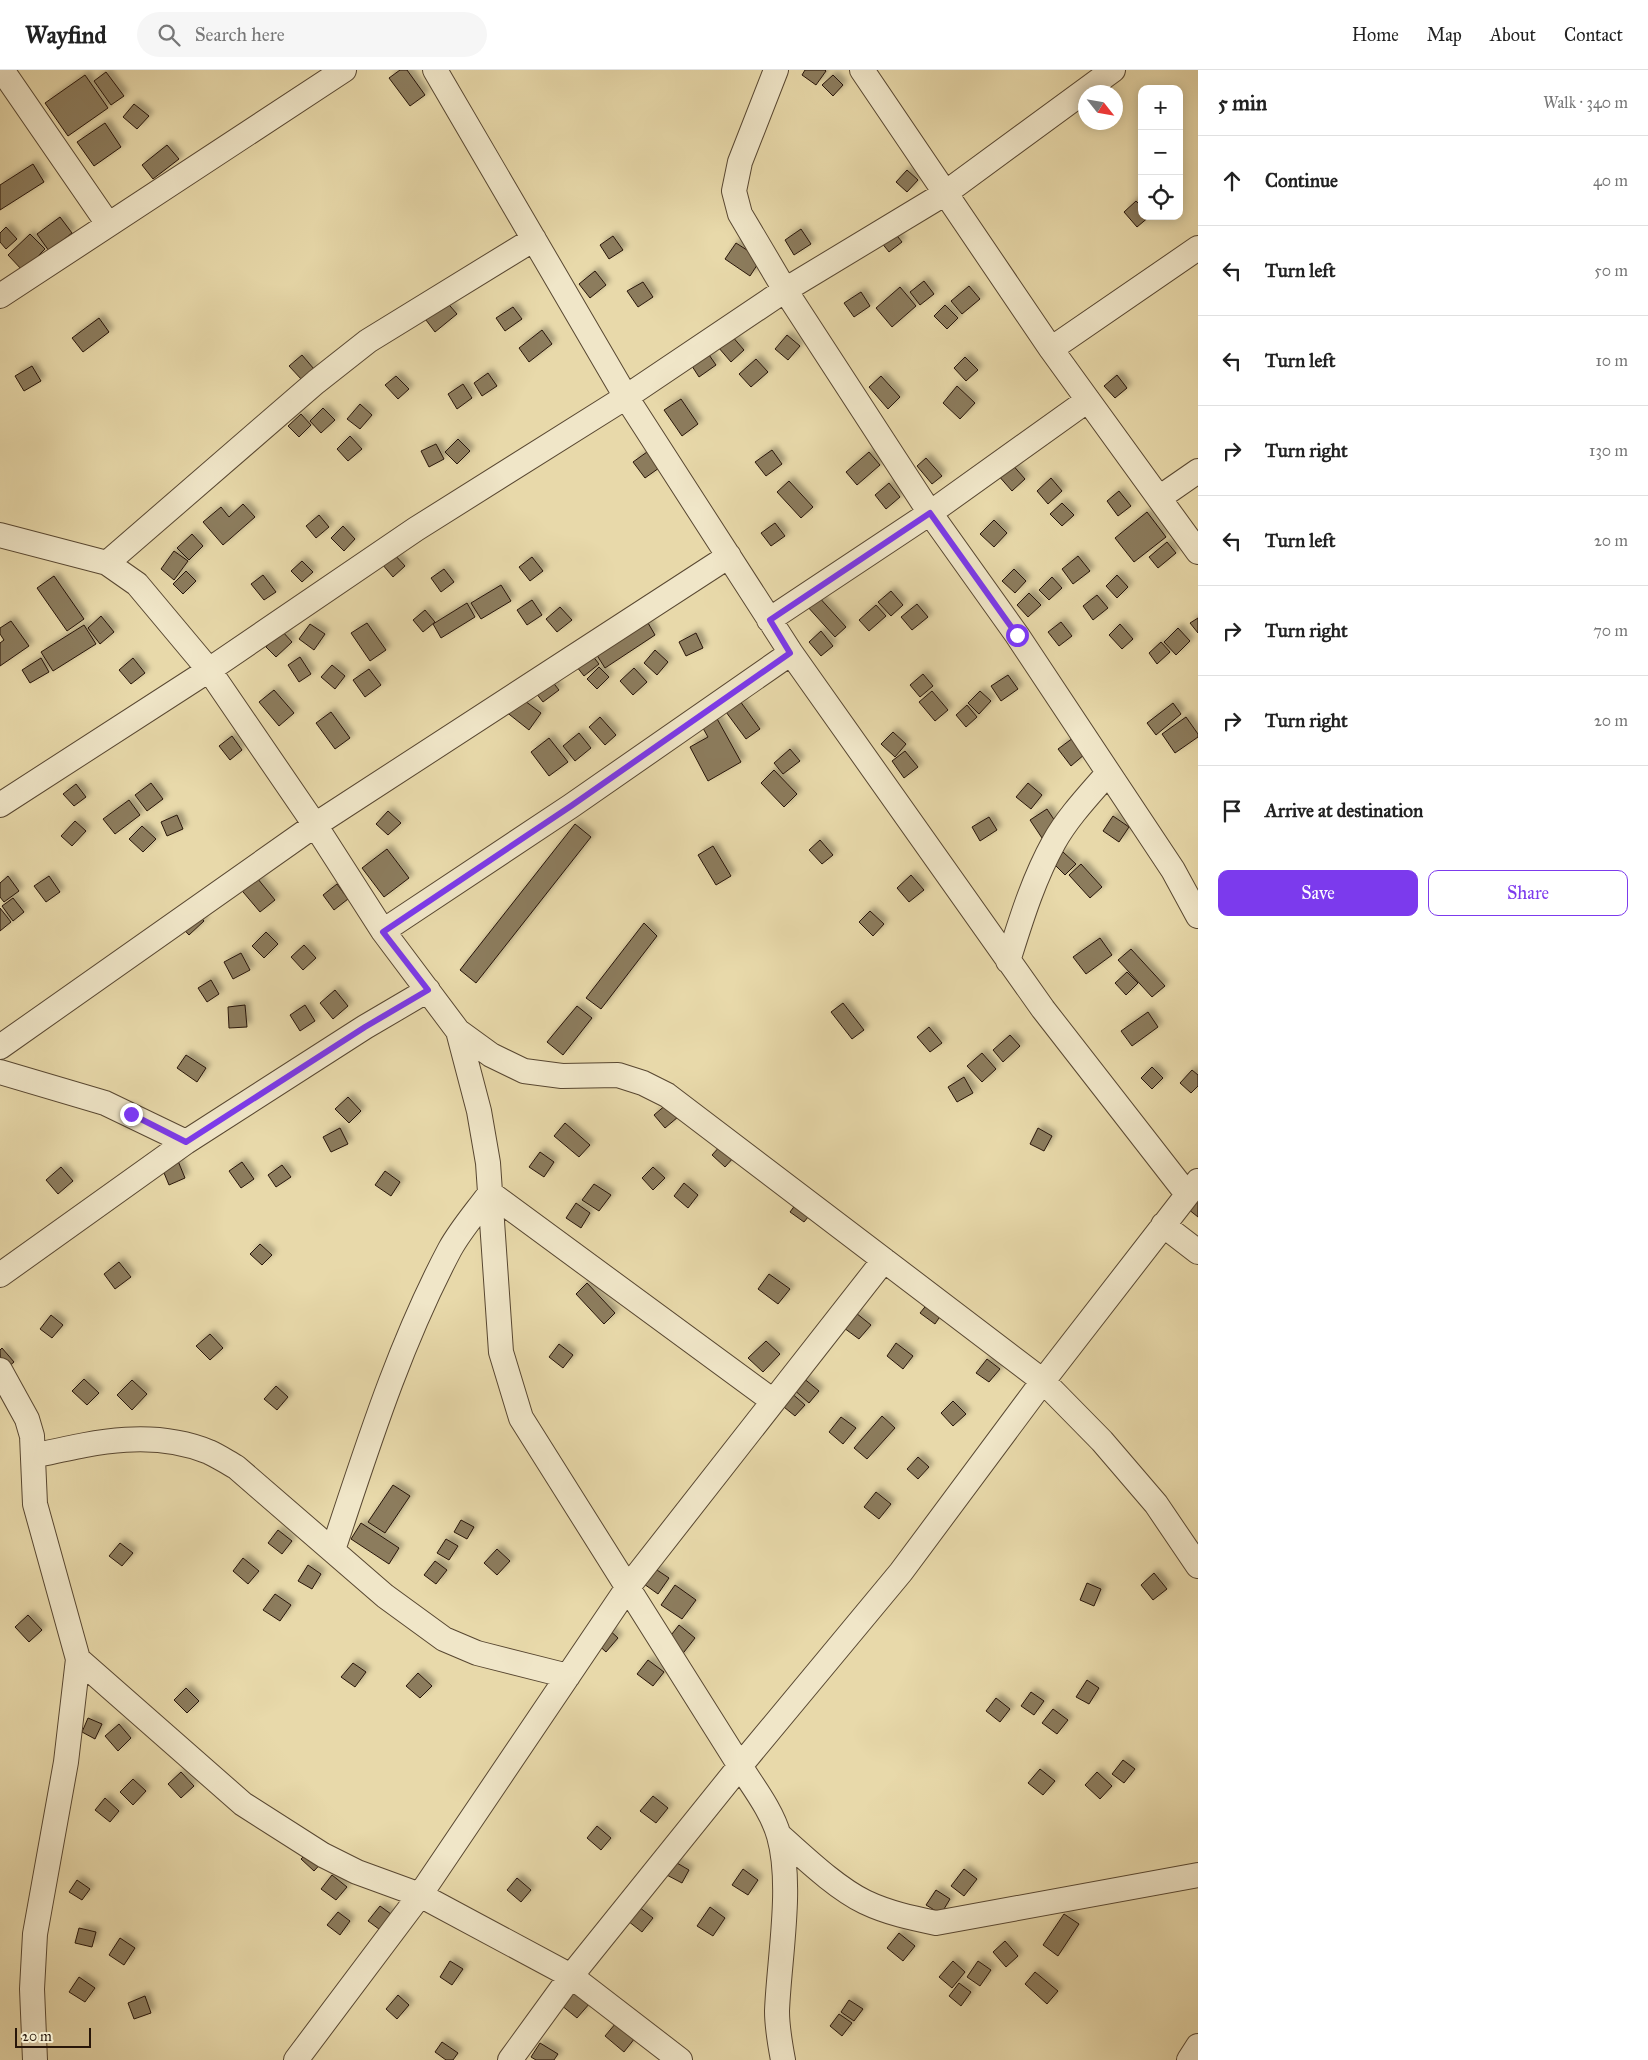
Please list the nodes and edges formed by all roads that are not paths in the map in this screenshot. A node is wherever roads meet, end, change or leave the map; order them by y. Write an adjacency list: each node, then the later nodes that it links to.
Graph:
1 (2, 70): 8 (street)
2 (344, 70): 8 (street)
3 (435, 70): 9 (street)
4 (776, 70): 11 (street)
5 (862, 70): 7 (street)
6 (1112, 70): 7 (street)
7 (944, 194): 11 (street); 13 (street)
8 (108, 224): 12 (street)
9 (534, 240): 14 (street); 22 (street)
10 (1198, 248): 13 (street)
11 (785, 290): 14 (street); 18 (street)
12 (0, 296)
13 (1051, 349): 15 (street)
14 (626, 397): 21 (street); 25 (street)
15 (1088, 400): 17 (street); 18 (street)
16 (1198, 471): 17 (street)
17 (1159, 498): 20 (street)
18 (930, 513): 23 (street); 26 (street)
19 (0, 535): 22 (street)
20 (1198, 552)
21 (729, 556): 23 (street); 28 (street)
22 (106, 563): 25 (street)
23 (770, 620): 24 (street)
24 (790, 653): 30 (street); 31 (street)
25 (208, 670): 27 (street); 28 (street)
26 (1108, 772): 29 (street); 31 (street)
27 (1, 804)
28 (314, 825): 30 (street); 34 (street)
29 (1198, 916)
30 (383, 932): 32 (street)
31 (1008, 961): 37 (street)
32 (428, 990): 33 (street); 36 (street)
33 (458, 1031): 38 (street); 41 (street)
34 (0, 1047)
35 (0, 1072): 36 (street)
36 (186, 1142): 42 (street)
37 (1193, 1188): 39 (street)
38 (490, 1193): 45 (street); 47 (street); 49 (street)
39 (1163, 1225): 40 (street); 44 (street)
40 (1198, 1252)
41 (884, 1260): 44 (street); 45 (street)
42 (0, 1275)
43 (0, 1370): 46 (street)
44 (1043, 1381): 48 (street); 52 (street)
45 (773, 1402): 49 (street)
46 (34, 1456): 47 (street); 50 (street)
47 (333, 1550): 51 (street)
48 (1198, 1566)
49 (628, 1587): 51 (street); 52 (street)
50 (78, 1659): 55 (street); 58 (street)
51 (568, 1676): 55 (street)
52 (740, 1766): 53 (street); 56 (street)
53 (779, 1835): 54 (street); 62 (street)
54 (1198, 1875)
55 (420, 1895): 56 (street); 59 (street)
56 (571, 1976): 60 (street); 61 (street)
57 (1198, 2046): 63 (street)
58 (35, 2060)
59 (296, 2060)
60 (510, 2060)
61 (680, 2060)
62 (783, 2060)
63 (1189, 2060)

